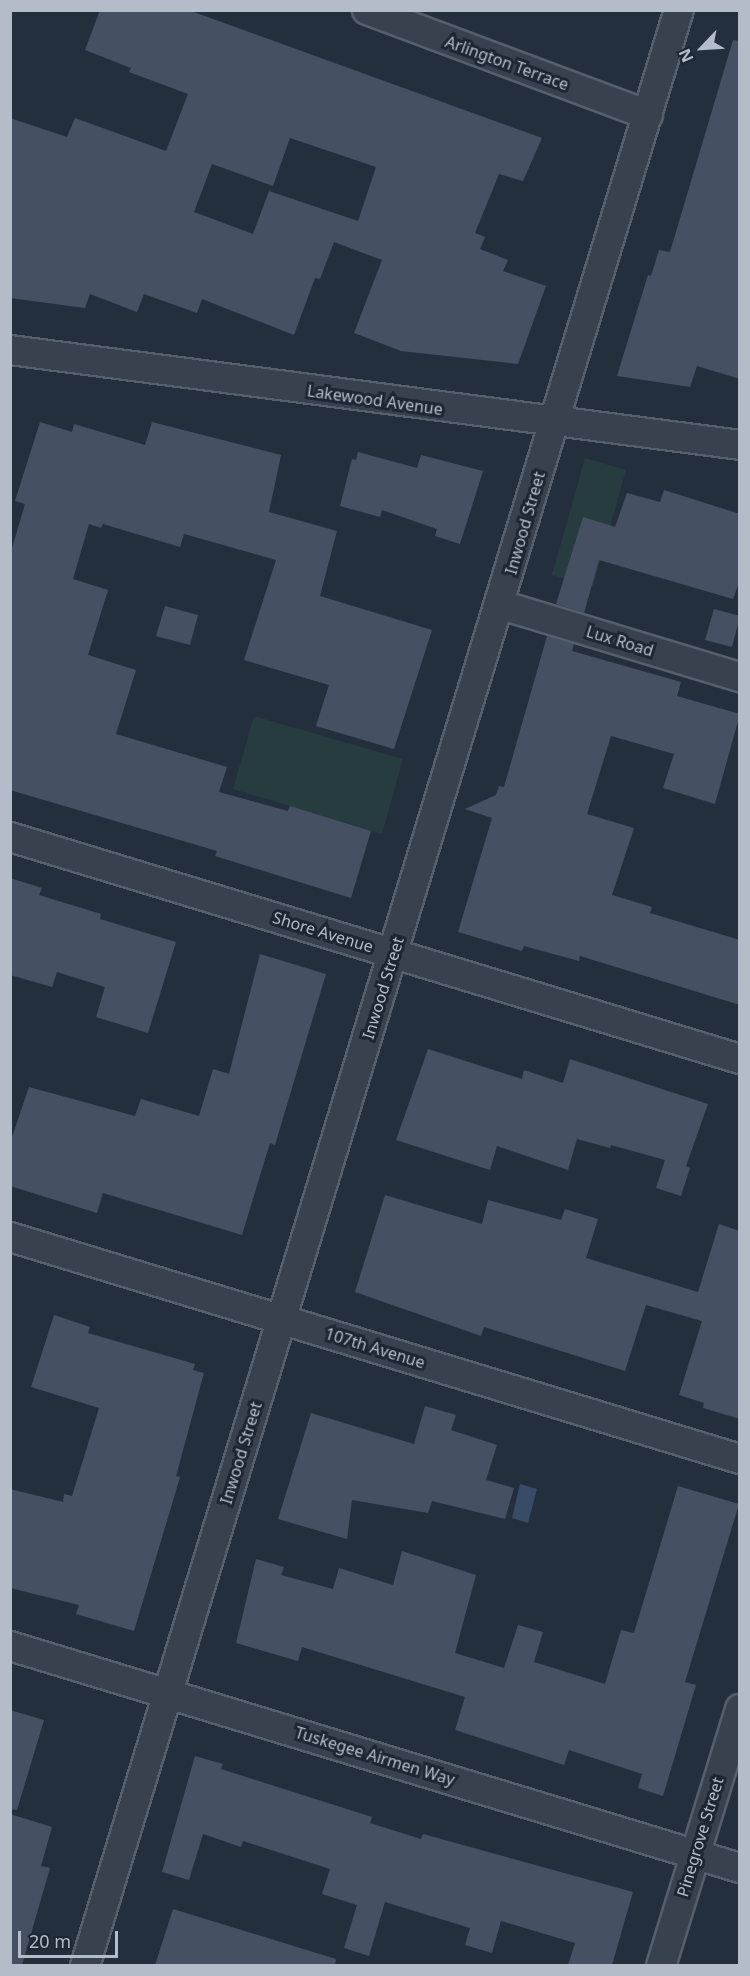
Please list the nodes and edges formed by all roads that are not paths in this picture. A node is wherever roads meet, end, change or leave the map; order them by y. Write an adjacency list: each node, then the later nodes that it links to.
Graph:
1 (367, 10): 3 (street, Arlington Terrace)
2 (680, 10): 3 (street, Inwood Street)
3 (648, 114): 5 (street, Inwood Street)
4 (10, 350): 5 (street, Lakewood Avenue)
5 (554, 424): 6 (street, Lakewood Avenue); 7 (street, Inwood Street)
6 (740, 445)
7 (501, 605): 8 (street, Lux Road); 10 (street, Inwood Street)
8 (740, 677)
9 (10, 837): 10 (street, Shore Avenue)
10 (393, 953): 11 (street, Shore Avenue); 13 (street, Inwood Street)
11 (740, 1059)
12 (10, 1237): 13 (street, 107th Avenue)
13 (282, 1320): 14 (street, 107th Avenue); 16 (street, Inwood Street)
14 (740, 1459)
15 (10, 1646): 16 (street, Tuskegee Airmen Way)
16 (168, 1694): 18 (street, Tuskegee Airmen Way); 20 (street, Inwood Street)
17 (740, 1709): 18 (street, Pinegrove Street)
18 (695, 1854): 19 (street, Tuskegee Airmen Way); 21 (street, Pinegrove Street)
19 (740, 1868)
20 (85, 1965)
21 (661, 1965)

